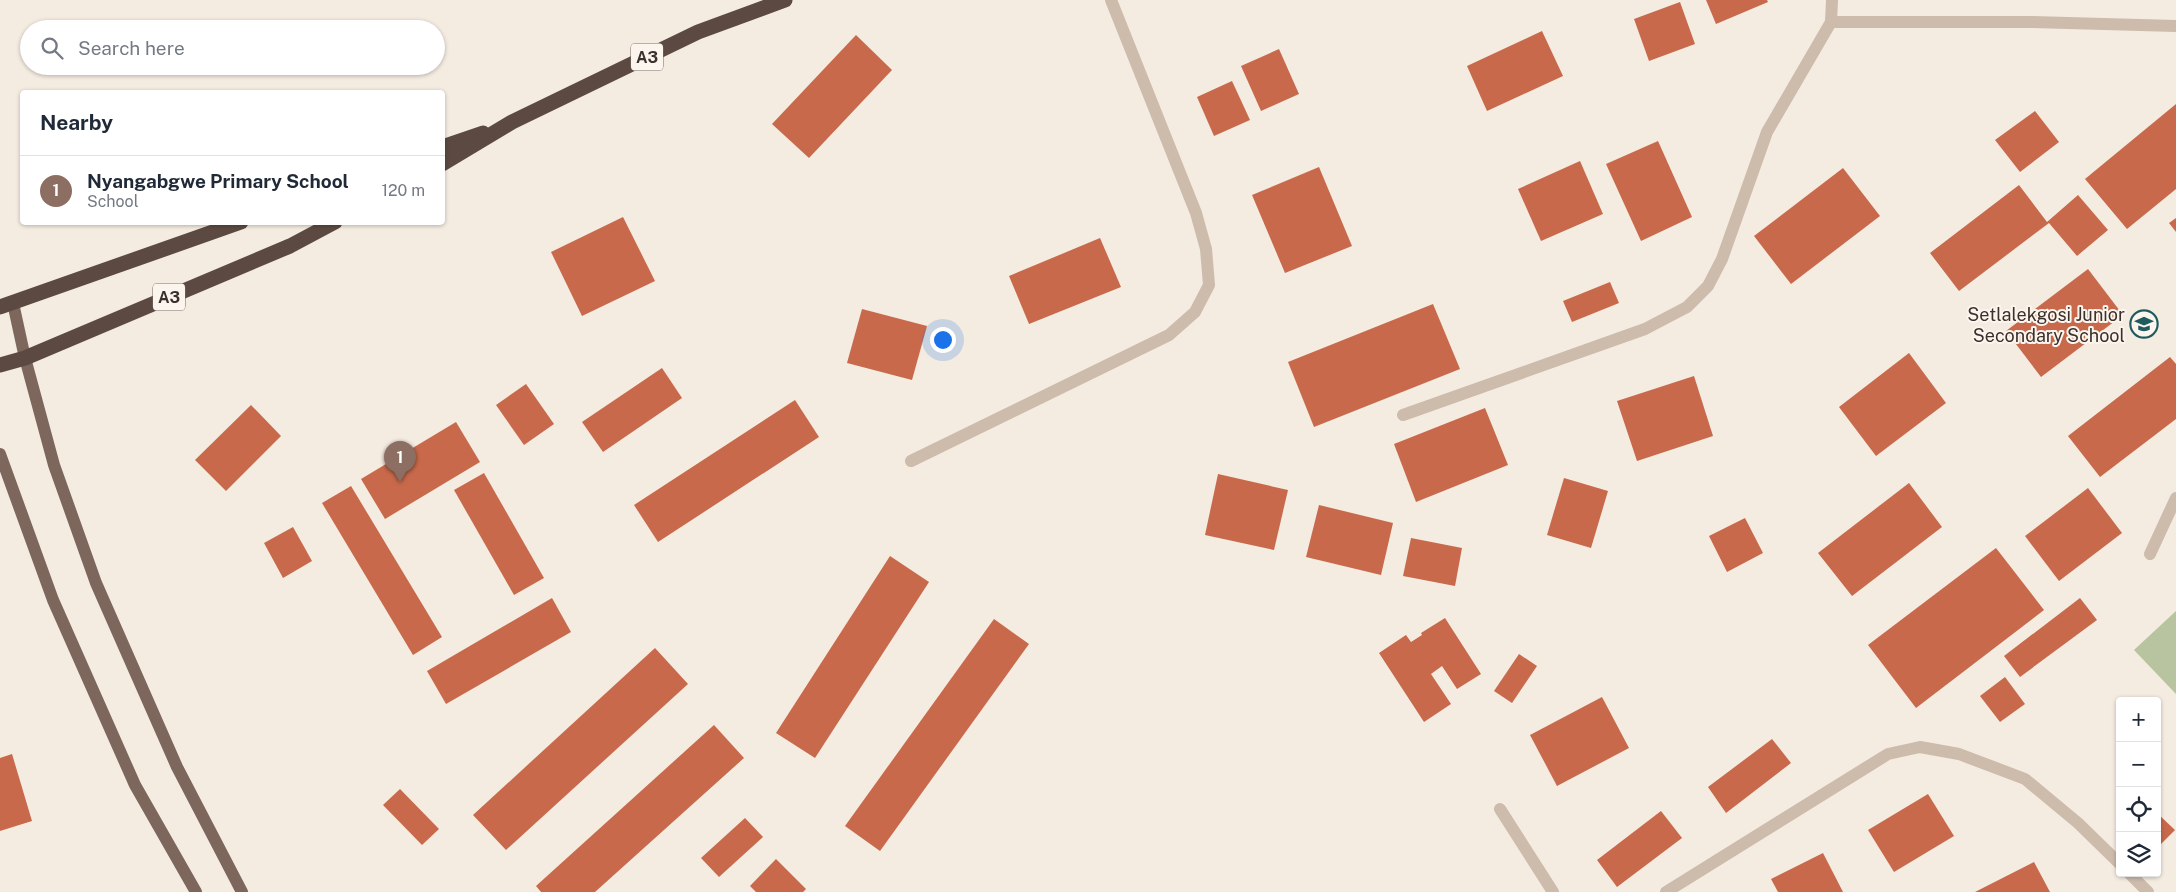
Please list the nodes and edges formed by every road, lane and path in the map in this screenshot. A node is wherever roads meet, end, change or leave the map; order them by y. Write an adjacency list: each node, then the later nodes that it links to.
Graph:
1 (785, 0): 6 (highway, A3)
2 (1111, 0): 16 (street)
3 (1832, 0): 4 (street)
4 (1831, 22): 5 (street); 14 (street)
5 (2176, 26)
6 (512, 122): 7 (highway, A3); 8 (highway, A3)
7 (445, 146)
8 (445, 162)
9 (233, 225): 11 (highway)
10 (329, 225): 12 (highway, A3)
11 (7, 305): 12 (main road)
12 (25, 358): 13 (highway, A3); 23 (main road)
13 (0, 365)
14 (1403, 415)
15 (0, 454): 22 (main road)
16 (911, 461)
17 (2176, 498): 18 (street)
18 (2150, 554)
19 (1500, 809): 24 (street)
20 (2116, 860): 25 (street)
21 (2133, 877): 26 (street)
22 (196, 892)
23 (242, 892)
24 (1553, 892)
25 (1666, 892)
26 (2148, 892)

